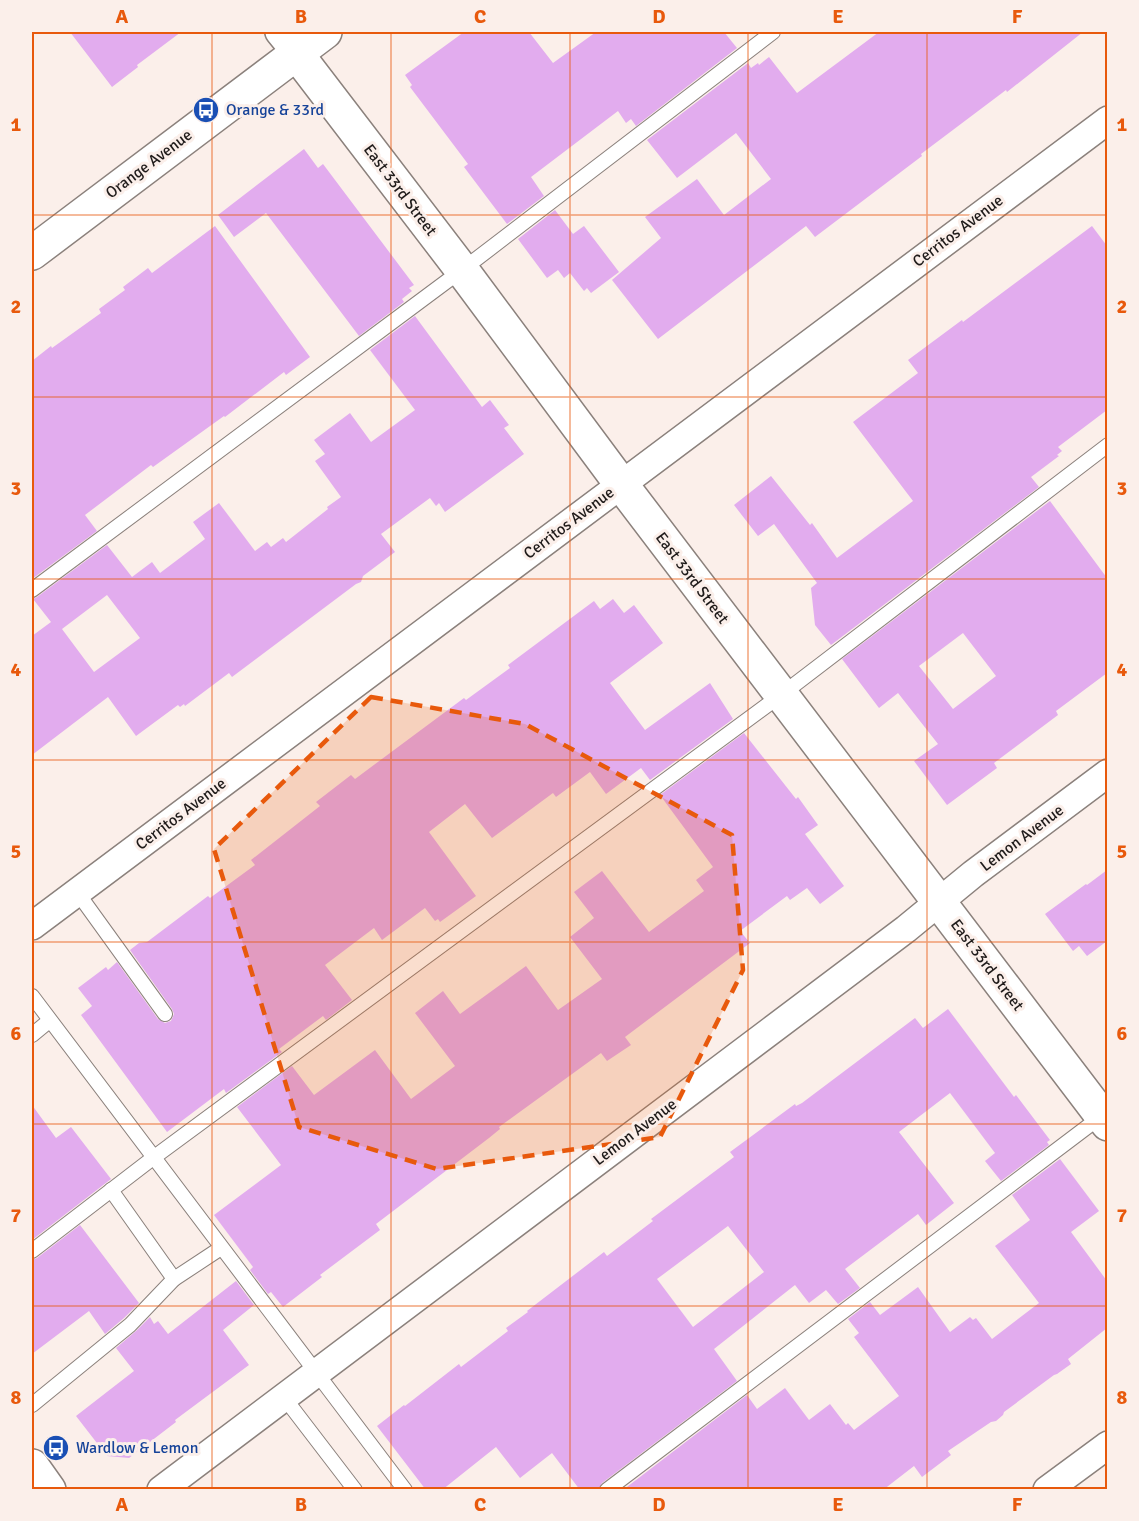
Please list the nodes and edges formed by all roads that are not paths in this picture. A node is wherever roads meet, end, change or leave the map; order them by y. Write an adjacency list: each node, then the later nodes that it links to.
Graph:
1 (325, 32): 3 (street, Orange Avenue)
2 (773, 32): 6 (lane)
3 (288, 42): 5 (street, Orange Avenue); 6 (street, East 33rd Street)
4 (1107, 120): 8 (street, Cerritos Avenue)
5 (32, 253)
6 (462, 270): 8 (street, East 33rd Street); 9 (lane)
7 (1107, 445): 10 (lane)
8 (621, 484): 10 (street, East 33rd Street); 12 (street, Cerritos Avenue)
9 (32, 590)
10 (781, 696): 13 (street, East 33rd Street); 20 (lane)
11 (1107, 773): 13 (street, Lemon Avenue)
12 (77, 892): 14 (street, Cerritos Avenue); 16 (lane)
13 (939, 902): 19 (street, East 33rd Street); 25 (street, Lemon Avenue)
14 (32, 926)
15 (32, 996): 17 (lane)
16 (165, 1014)
17 (50, 1021): 18 (lane); 20 (lane)
18 (32, 1035)
19 (1106, 1117): 34 (lane)
20 (153, 1158): 21 (lane); 22 (lane)
21 (111, 1190): 23 (lane); 24 (lane)
22 (221, 1248): 24 (lane); 25 (lane)
23 (32, 1251)
24 (174, 1279): 27 (lane)
25 (316, 1371): 26 (street, Lemon Avenue); 33 (lane)
26 (283, 1396): 31 (street, Lemon Avenue); 32 (lane)
27 (32, 1405)
28 (1107, 1445): 35 (street)
29 (32, 1466): 30 (street)
30 (49, 1490)
31 (161, 1490)
32 (355, 1490)
33 (405, 1490)
34 (607, 1490)
35 (1047, 1490)

